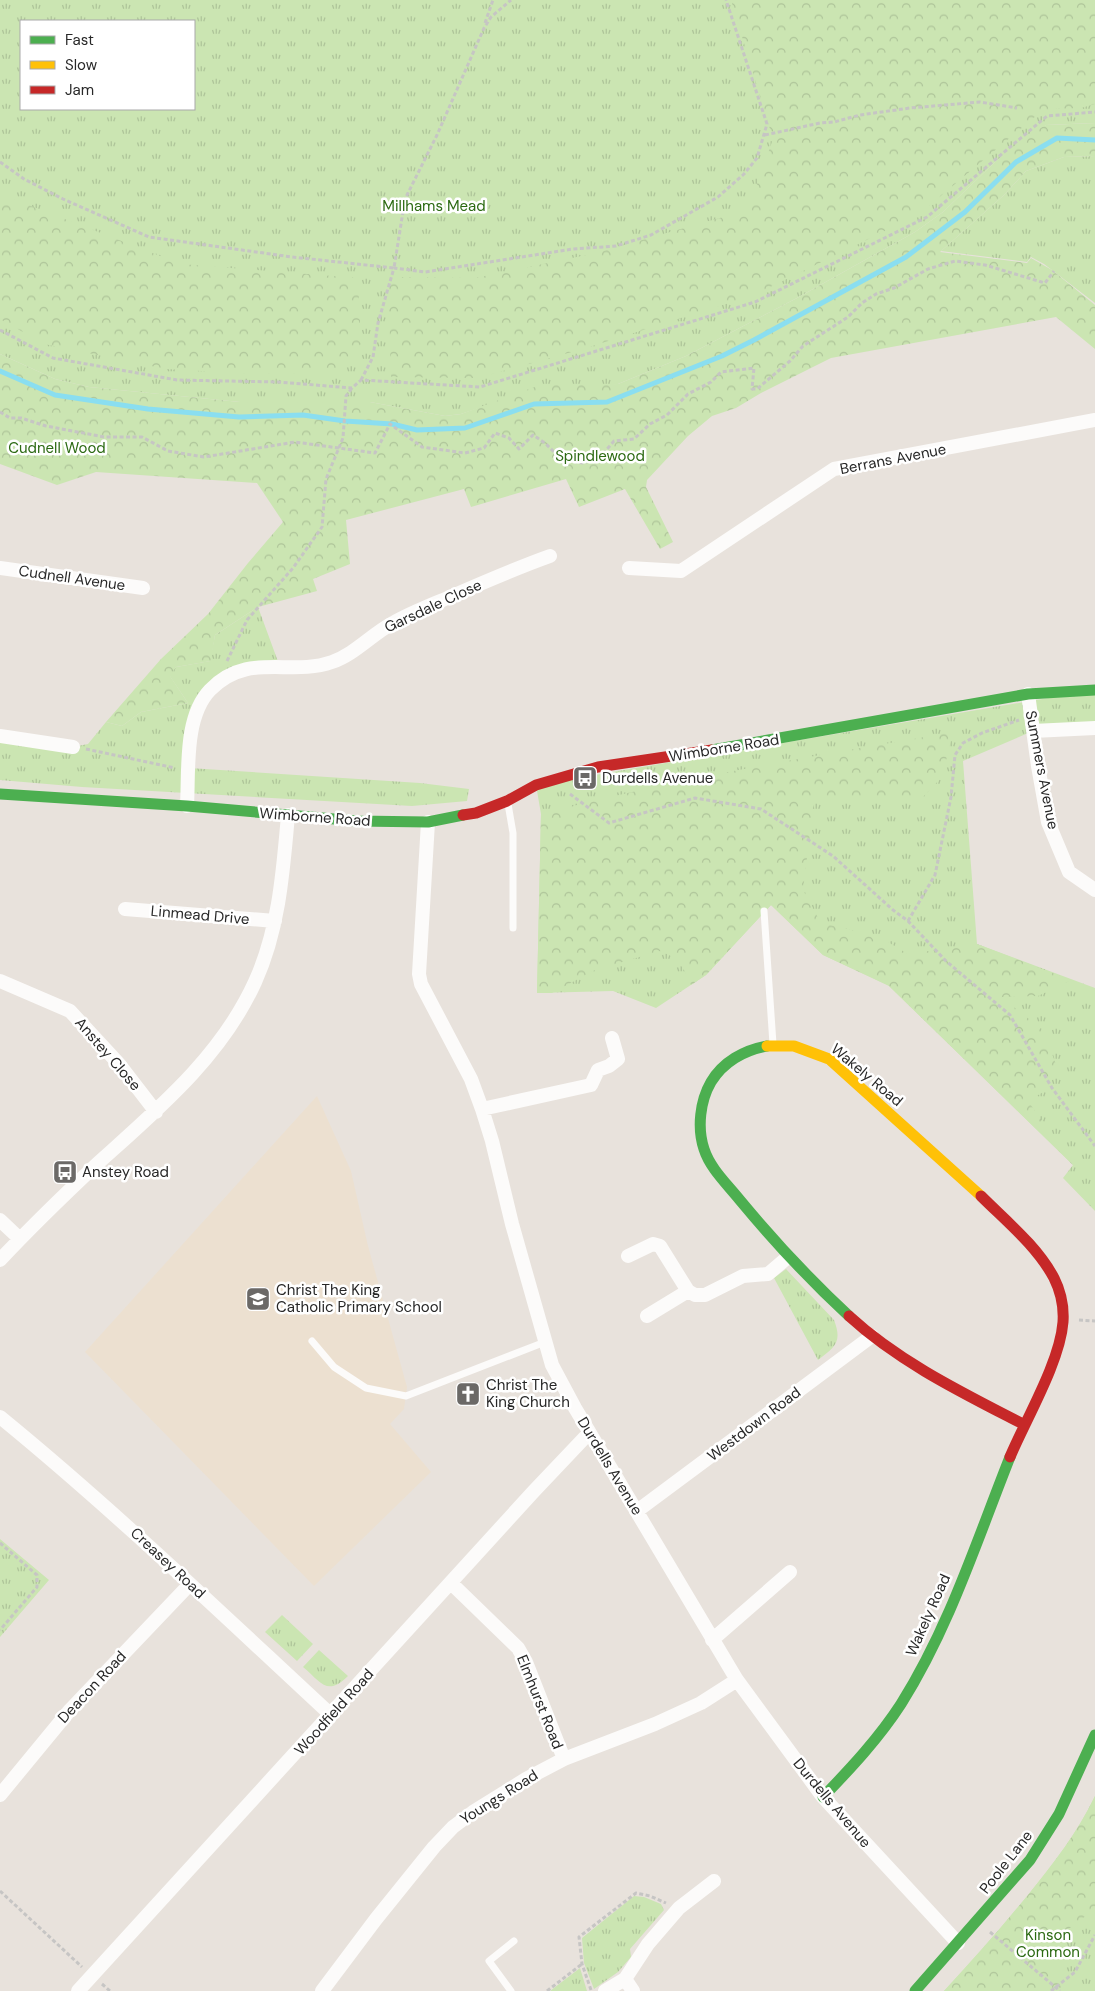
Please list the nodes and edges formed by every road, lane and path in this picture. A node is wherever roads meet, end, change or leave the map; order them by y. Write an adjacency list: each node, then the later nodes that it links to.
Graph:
1 (493, 0): 4 (path)
2 (511, 0): 4 (path)
3 (726, 0): 7 (path)
4 (484, 28): 9 (path)
5 (1017, 108): 7 (path)
6 (1095, 112): 12 (path)
7 (765, 135): 9 (path)
8 (0, 162): 9 (path)
9 (394, 268): 12 (path)
10 (1054, 271): 16 (path)
11 (0, 330): 13 (path)
12 (361, 380): 13 (path)
13 (352, 388): 16 (path)
14 (0, 412): 16 (path)
15 (1095, 420): 19 (street, Berrans Avenue)
16 (340, 448): 21 (path)
17 (550, 556): 21 (street, Garsdale Close)
18 (0, 568): 20 (street, Cudnell Avenue)
19 (629, 568)
20 (143, 588)
21 (216, 684): 28 (street, Garsdale Close)
22 (1095, 690): 23 (street, Wimborne Road)
23 (1028, 694): 24 (street, Summers Avenue); 29 (street, Wimborne Road)
24 (1032, 723): 25 (street); 35 (street, Summers Avenue); 39 (path)
25 (1095, 728)
26 (0, 736): 27 (street)
27 (73, 747): 28 (path)
28 (188, 771): 32 (street, Garsdale Close)
29 (551, 780): 31 (street, Wimborne Road); 39 (path)
30 (0, 794): 32 (street, Wimborne Road)
31 (507, 801): 34 (street, Wimborne Road); 40 (lane)
32 (187, 806): 33 (street, Wimborne Road)
33 (288, 815): 34 (street, Wimborne Road); 38 (street)
34 (428, 822): 44 (street, Durdells Avenue)
35 (1095, 890)
36 (125, 909): 38 (street, Linmead Drive)
37 (764, 911): 43 (lane)
38 (275, 921): 45 (street)
39 (908, 921): 46 (path)
40 (513, 928)
41 (0, 981): 45 (street, Anstey Close)
42 (612, 1038): 44 (street)
43 (773, 1044): 50 (street, Wakely Road); 58 (street, Wakely Road)
44 (482, 1109): 56 (street, Durdells Avenue)
45 (156, 1112): 48 (street)
46 (1095, 1146)
47 (0, 1220): 48 (street)
48 (20, 1239): 51 (street)
49 (628, 1256): 52 (street)
50 (788, 1257): 52 (street); 54 (street, Wakely Road)
51 (0, 1260)
52 (688, 1291): 53 (street)
53 (647, 1316)
54 (872, 1336): 58 (street, Wakely Road); 60 (street, Westdown Road)
55 (312, 1341): 56 (lane)
56 (545, 1342): 59 (street, Durdells Avenue)
57 (0, 1417): 64 (street, Creasey Road)
58 (1023, 1424): 72 (street, Wakely Road)
59 (590, 1434): 60 (street, Durdells Avenue); 63 (street, Woodfield Road)
60 (637, 1511): 66 (street, Durdells Avenue)
61 (0, 1543): 65 (path)
62 (790, 1572): 66 (street)
63 (451, 1583): 68 (street, Woodfield Road); 70 (street, Elmhurst Road)
64 (190, 1584): 68 (street, Creasey Road); 71 (street, Deacon Road)
65 (0, 1630)
66 (712, 1640): 67 (street, Durdells Avenue)
67 (736, 1680): 70 (street, Youngs Road); 72 (street, Durdells Avenue)
68 (331, 1714): 81 (street, Woodfield Road)
69 (1095, 1735): 76 (street, Poole Lane)
70 (564, 1759): 85 (street, Youngs Road)
71 (0, 1795)
72 (823, 1797): 79 (street, Durdells Avenue)
73 (714, 1881): 75 (street)
74 (0, 1891): 81 (path)
75 (679, 1908): 80 (path); 82 (street)
76 (977, 1922): 79 (street, Poole Lane); 83 (path)
77 (1095, 1936): 83 (path)
78 (514, 1941): 86 (lane)
79 (958, 1943): 91 (street, Poole Lane)
80 (582, 1964): 87 (path); 88 (path)
81 (92, 1976): 84 (street, Woodfield Road)
82 (625, 1979): 89 (street); 90 (street)
83 (1055, 1987): 92 (path); 93 (path)
84 (78, 1991)
85 (322, 1991)
86 (511, 1991)
87 (547, 1991)
88 (591, 1991)
89 (605, 1991)
90 (633, 1991)
91 (915, 1991)
92 (1051, 1991)
93 (1060, 1991)

